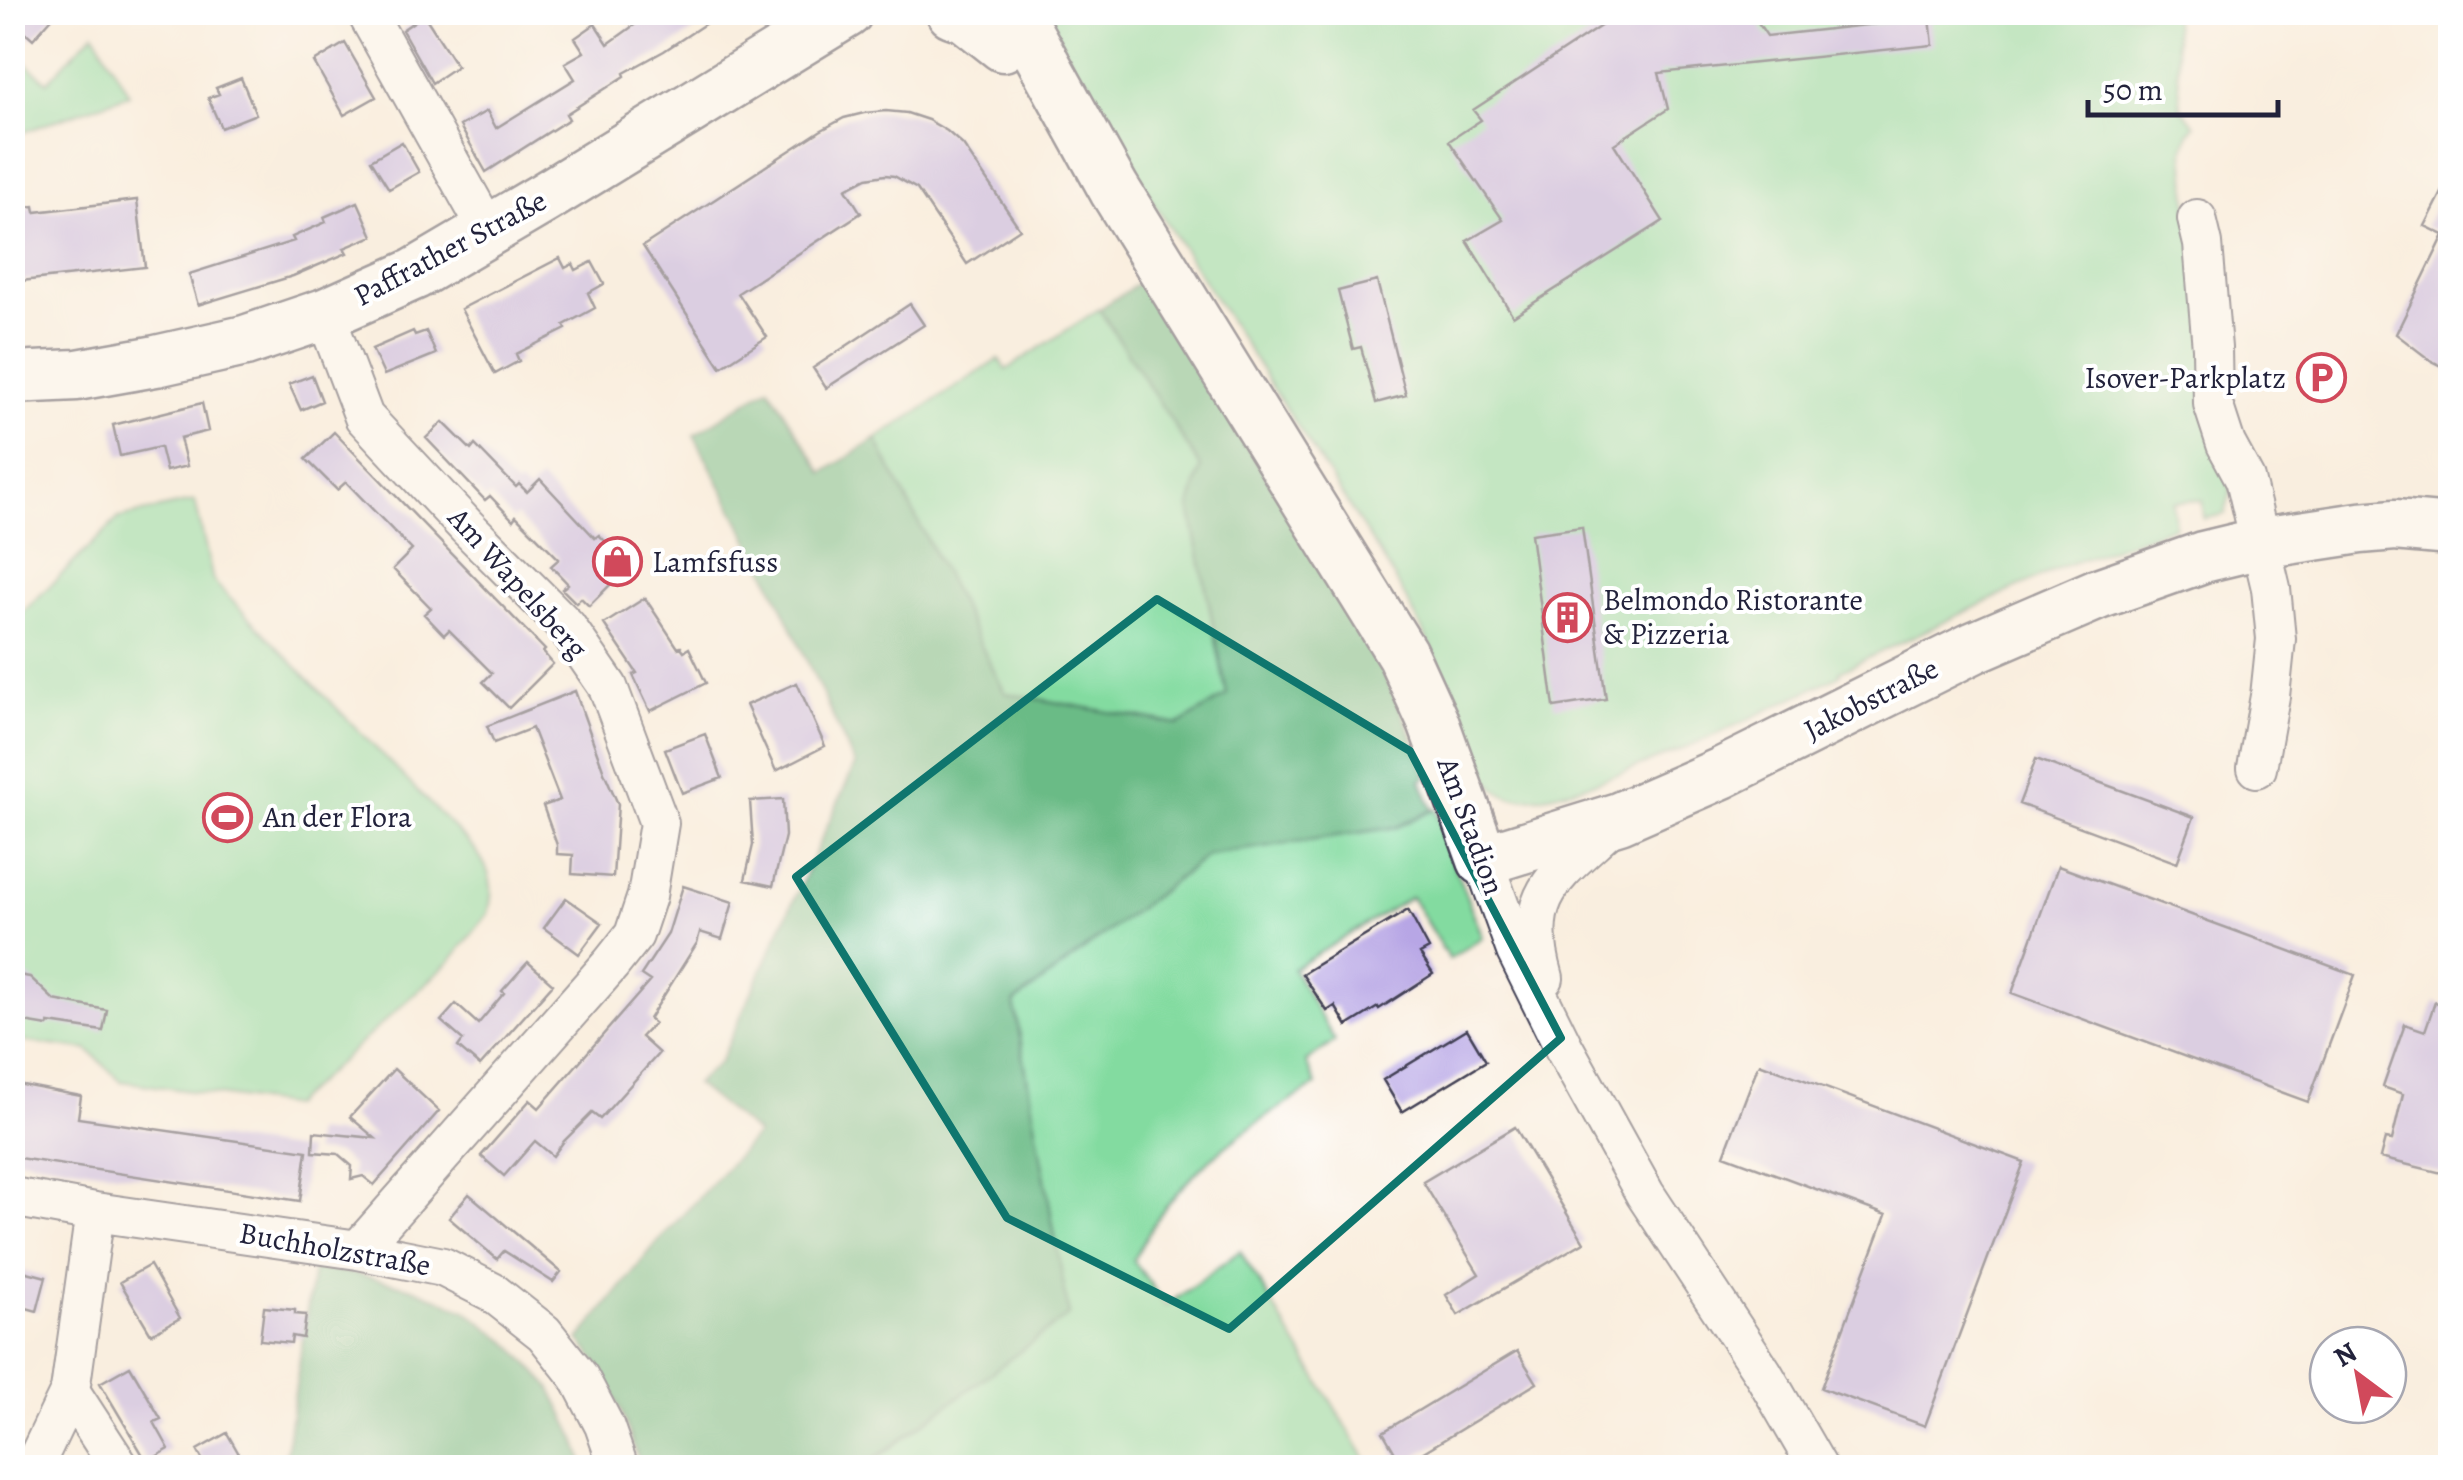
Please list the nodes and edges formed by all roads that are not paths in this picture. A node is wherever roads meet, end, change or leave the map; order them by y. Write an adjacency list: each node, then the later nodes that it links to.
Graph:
1 (366, 12): 6 (street)
2 (952, 12): 4 (main road)
3 (848, 16): 6 (main road, Paffrather Straße)
4 (999, 24): 15 (main road, Am Stadion)
5 (2197, 219): 12 (street)
6 (488, 230): 7 (main road, Paffrather Straße)
7 (324, 314): 8 (main road, Paffrather Straße); 19 (street, Am Wapelsberg)
8 (12, 378)
9 (2395, 526): 10 (main road); 11 (street, Jakobstraße); 12 (main road, Jakobstraße)
10 (2450, 527)
11 (2450, 542)
12 (2260, 543): 13 (street); 14 (main road, Jakobstraße)
13 (2257, 768)
14 (1619, 818): 15 (main road, Jakobstraße); 16 (street)
15 (1482, 860): 16 (street, Am Stadion)
16 (1564, 1048): 24 (street, Am Stadion)
17 (12, 1197): 18 (street, Buchholzstraße)
18 (95, 1212): 19 (street, Buchholzstraße); 20 (street)
19 (358, 1250): 23 (street, Buchholzstraße)
20 (70, 1390): 21 (street); 22 (street)
21 (34, 1468)
22 (120, 1468)
23 (619, 1468)
24 (1818, 1468)

